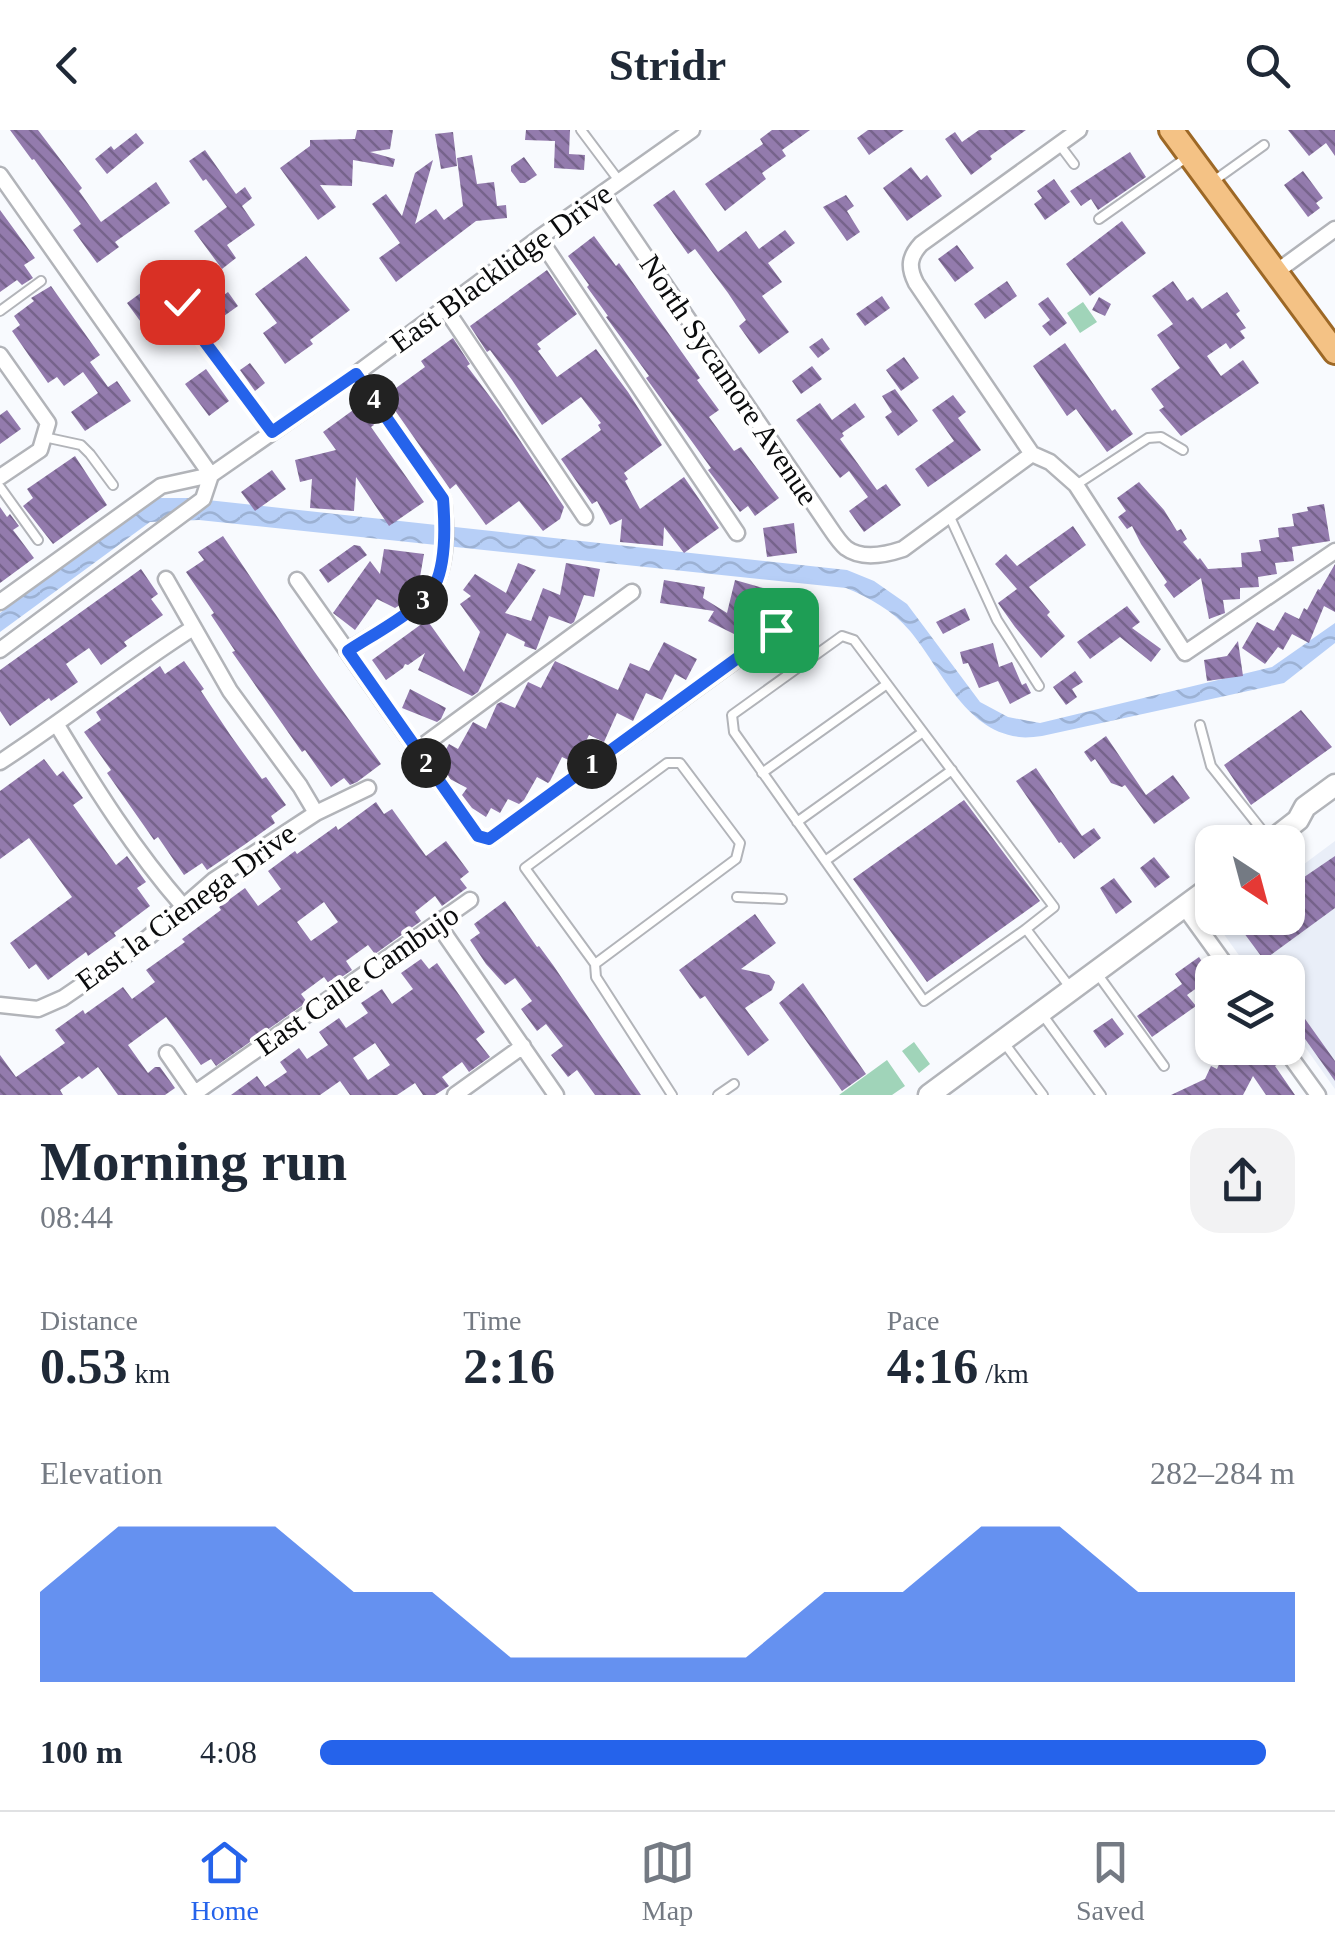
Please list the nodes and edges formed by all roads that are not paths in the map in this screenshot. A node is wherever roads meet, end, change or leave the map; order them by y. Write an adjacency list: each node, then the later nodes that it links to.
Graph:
1 (582, 130): 10 (lane)
2 (692, 130): 10 (street, East Blacklidge Drive)
3 (1079, 130): 5 (street)
4 (1171, 130): 7 (main road)
5 (1059, 144): 8 (lane); 27 (street)
6 (1264, 145): 11 (lane)
7 (1190, 155): 11 (main road); 13 (lane)
8 (1074, 164)
9 (0, 175): 28 (street)
10 (620, 182): 12 (street, East Blacklidge Drive)
11 (1210, 183): 17 (main road)
12 (603, 194): 15 (street, East Blacklidge Drive); 33 (street, North Sycamore Avenue)
13 (1099, 218)
14 (1335, 228): 17 (street)
15 (539, 238): 19 (street, East Blacklidge Drive); 35 (street)
16 (201, 266): 24 (lane)
17 (1276, 272): 21 (main road)
18 (41, 280): 20 (lane)
19 (445, 308): 23 (street, East Blacklidge Drive); 34 (street)
20 (0, 311)
21 (1335, 352)
22 (0, 356): 25 (street)
23 (356, 374): 24 (street, East Blacklidge Drive); 45 (street)
24 (272, 432): 28 (street, East Blacklidge Drive)
25 (44, 437): 29 (street); 30 (lane)
26 (1183, 450): 31 (lane)
27 (1032, 454): 31 (street); 33 (street)
28 (211, 475): 41 (street, East Blacklidge Drive); 44 (street)
29 (0, 477)
30 (112, 485)
31 (1076, 485): 37 (street)
32 (0, 486): 36 (lane)
33 (949, 515): 47 (lane)
34 (584, 517)
35 (737, 534)
36 (38, 540)
37 (1335, 551)
38 (166, 578): 43 (street)
39 (297, 580): 45 (street)
40 (632, 592): 51 (street)
41 (0, 602)
42 (793, 602): 51 (street)
43 (192, 628): 48 (street); 58 (street)
44 (0, 650)
45 (348, 651): 51 (street)
46 (887, 684): 50 (lane); 54 (lane); 54 (lane)
47 (1039, 686)
48 (57, 725): 52 (street); 68 (street)
49 (1200, 726): 61 (lane)
50 (923, 732): 53 (lane); 60 (lane)
51 (417, 750)
52 (0, 762)
53 (952, 770): 63 (lane); 71 (lane)
54 (762, 773): 60 (lane)
55 (1335, 785): 59 (main road)
56 (368, 788): 58 (street, East la Cienega Drive)
57 (1335, 802): 59 (main road)
58 (316, 813): 68 (street, East la Cienega Drive)
59 (1298, 820): 62 (main road)
60 (797, 822): 63 (lane)
61 (1258, 825)
62 (1292, 825)
63 (825, 861): 71 (lane)
64 (736, 897): 65 (lane)
65 (782, 899)
66 (1195, 899): 69 (main road)
67 (470, 900): 70 (street, East Calle Cambujo)
68 (183, 906): 76 (street, East la Cienega Drive)
69 (1184, 907): 72 (street); 74 (main road)
70 (438, 923): 79 (street); 84 (street, East Calle Cambujo)
71 (1026, 930): 75 (lane)
72 (1218, 955)
73 (595, 964): 73 (lane); 87 (lane)
74 (1096, 972): 75 (main road); 82 (lane)
75 (1072, 990): 77 (main road)
76 (0, 1005)
77 (1041, 1012): 78 (main road); 91 (lane)
78 (1002, 1041): 89 (main road); 90 (lane)
79 (523, 1046): 85 (street); 86 (street)
80 (166, 1053): 84 (street)
81 (1296, 1065): 92 (street)
82 (1164, 1066)
83 (734, 1084): 88 (lane)
84 (196, 1094)
85 (455, 1095)
86 (556, 1095)
87 (672, 1095)
88 (718, 1095)
89 (929, 1095)
90 (1043, 1095)
91 (1101, 1095)
92 (1318, 1095)

